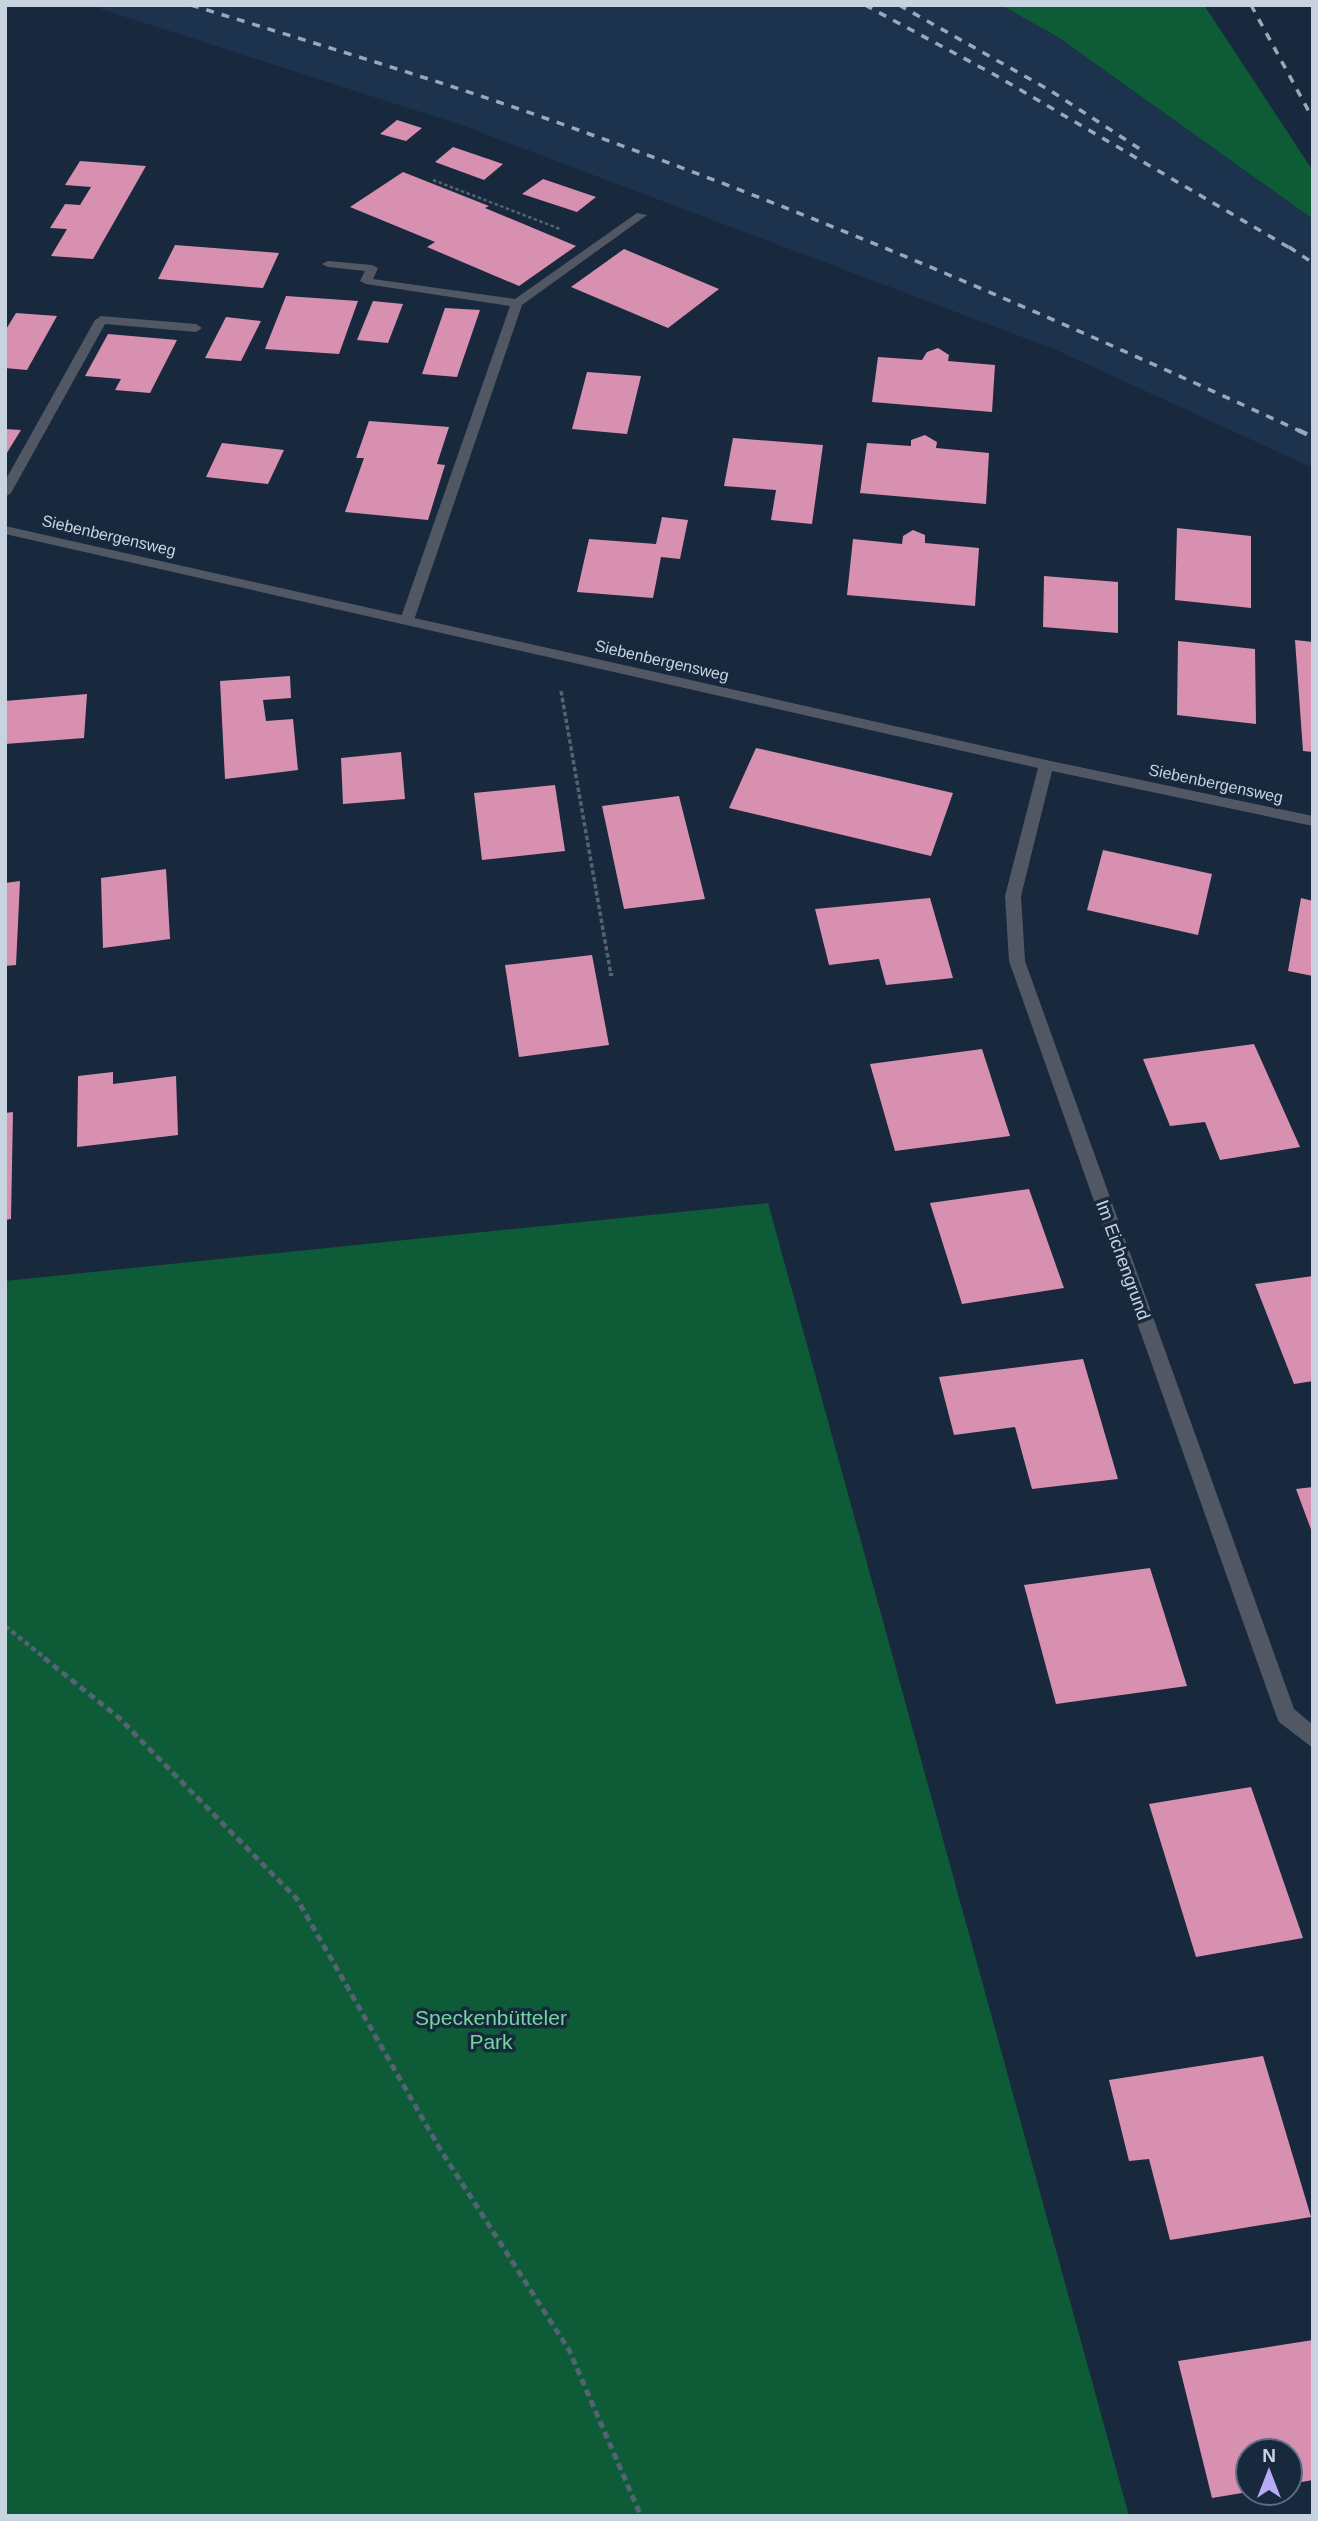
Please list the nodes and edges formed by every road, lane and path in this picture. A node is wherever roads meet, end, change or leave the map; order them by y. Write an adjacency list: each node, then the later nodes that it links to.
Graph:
1 (433, 180): 3 (path)
2 (641, 215): 3 (street)
3 (600, 244): 5 (street)
4 (328, 264): 5 (street)
5 (517, 303): 9 (street)
6 (197, 328): 7 (street)
7 (5, 493)
8 (5, 530): 9 (street, Siebenbergensweg)
9 (407, 620): 10 (street, Siebenbergensweg)
10 (554, 654): 11 (street, Siebenbergensweg); 13 (path)
11 (1046, 765): 12 (street, Siebenbergensweg); 15 (street, Im Eichengrund)
12 (1313, 821)
13 (611, 976)
14 (5, 1626): 16 (path)
15 (1313, 1738)
16 (641, 2516)

